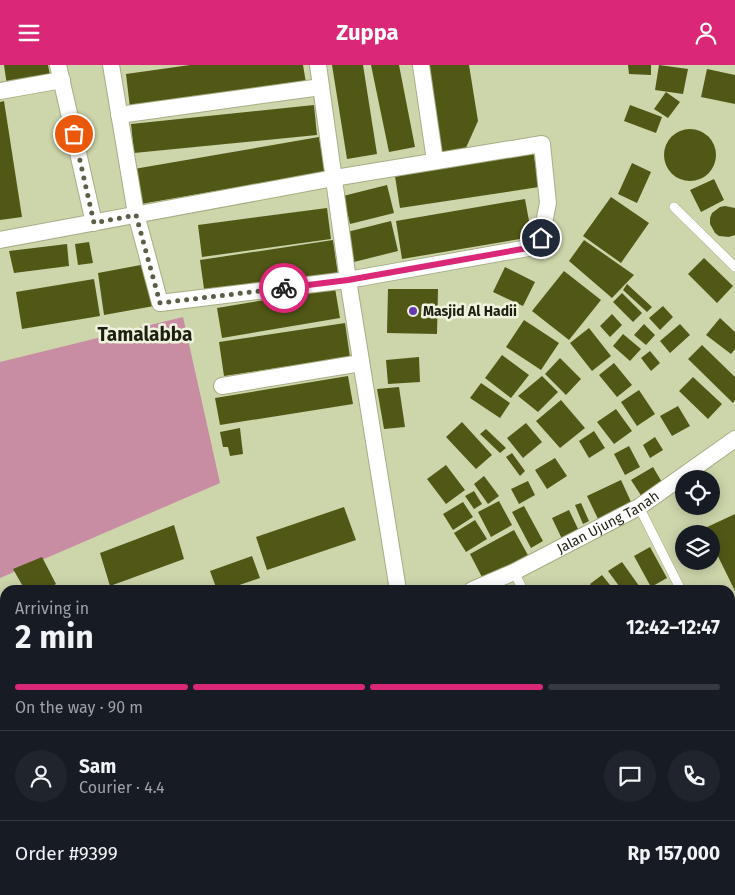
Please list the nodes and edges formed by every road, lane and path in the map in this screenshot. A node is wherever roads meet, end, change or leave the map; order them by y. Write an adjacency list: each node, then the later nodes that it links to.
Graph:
1 (111, 65): 7 (street)
2 (318, 65): 5 (street)
3 (421, 65): 8 (street)
4 (60, 73): 6 (street); 12 (street)
5 (321, 87): 7 (street); 9 (street)
6 (0, 91)
7 (119, 115): 11 (street)
8 (435, 161): 9 (street); 15 (street)
9 (334, 178): 11 (street); 15 (street)
10 (674, 207): 14 (lane)
11 (136, 215): 12 (street); 15 (street)
12 (94, 223): 13 (street)
13 (0, 241)
14 (735, 267)
15 (348, 280): 16 (street)
16 (361, 363): 17 (street); 21 (street)
17 (222, 386)
18 (735, 439): 19 (street, Jalan Ujung Tanah)
19 (639, 507): 20 (street, Jalan Ujung Tanah); 24 (lane)
20 (514, 573): 22 (street, Jalan Ujung Tanah); 23 (lane)
21 (397, 585)
22 (484, 585)
23 (520, 585)
24 (679, 585)

